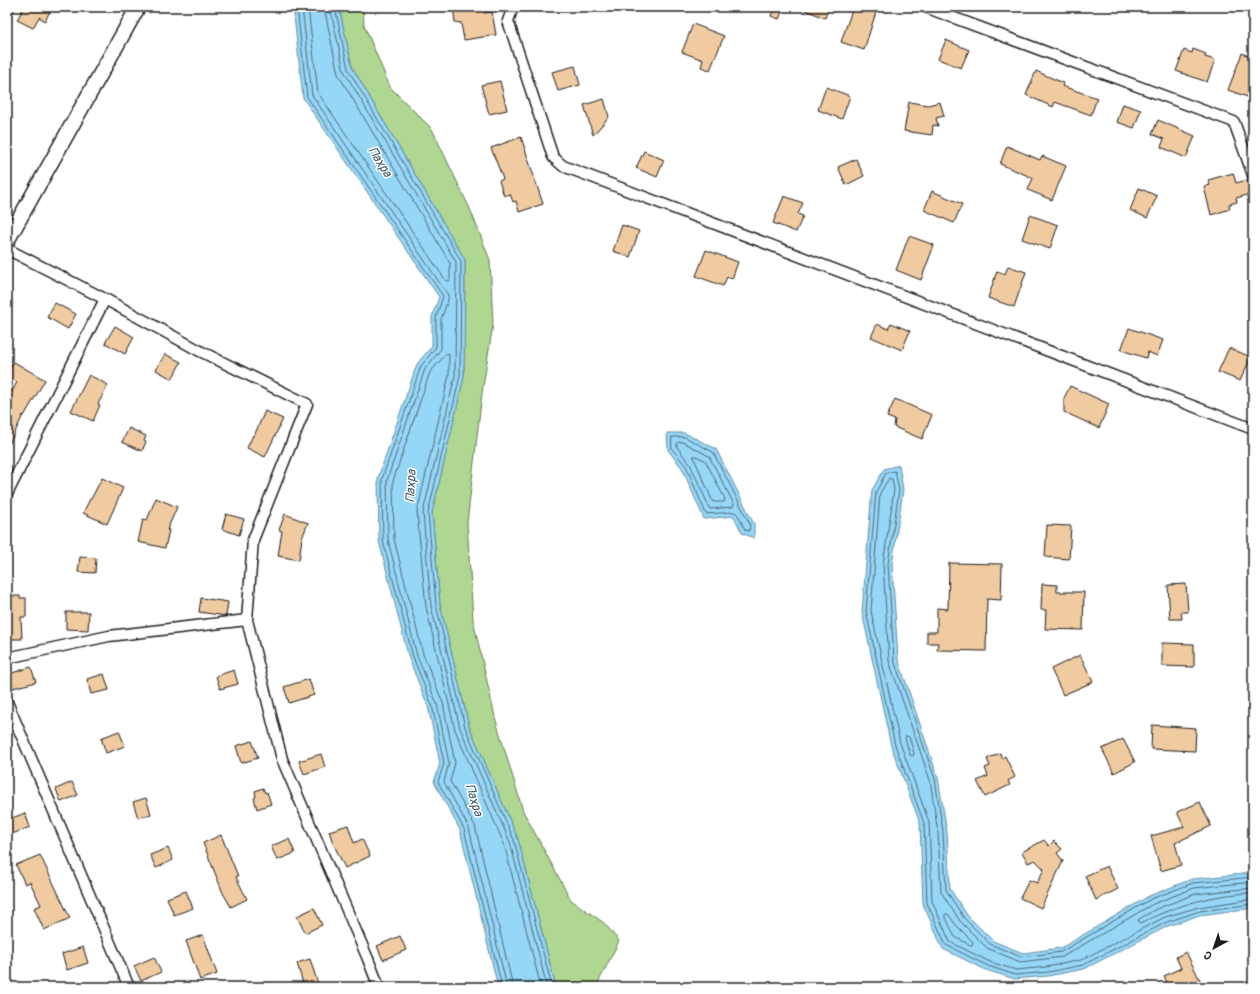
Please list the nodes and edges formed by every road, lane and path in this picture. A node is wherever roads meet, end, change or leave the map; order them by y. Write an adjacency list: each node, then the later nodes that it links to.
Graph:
1 (9, 7): 5 (street)
2 (138, 7): 7 (main road)
3 (513, 7): 10 (street)
4 (925, 7): 6 (street)
5 (7, 10)
6 (1253, 175)
7 (7, 241)
8 (7, 250): 9 (street)
9 (105, 299): 11 (street); 12 (street)
10 (1253, 428)
11 (7, 494)
12 (247, 620): 13 (street); 16 (street)
13 (7, 658)
14 (7, 702): 15 (street)
15 (129, 987)
16 (378, 987)

